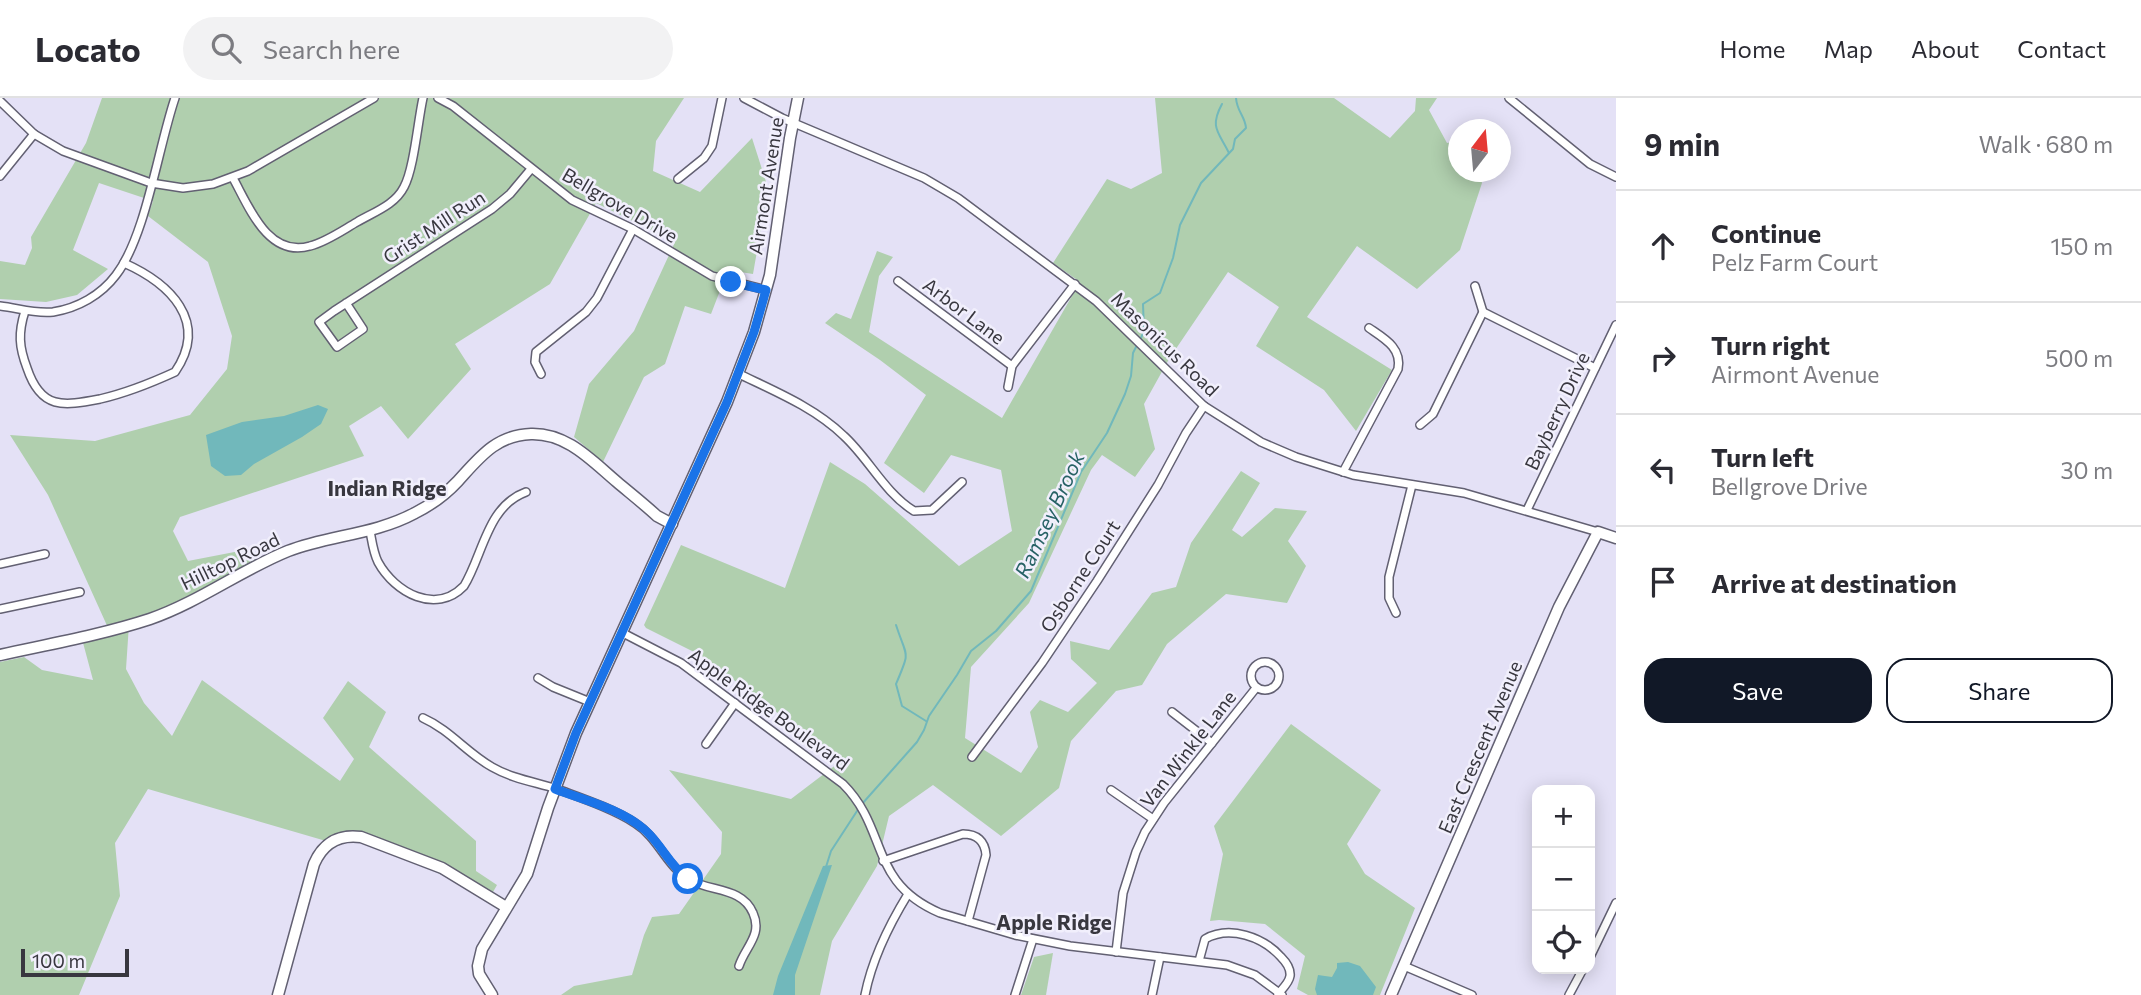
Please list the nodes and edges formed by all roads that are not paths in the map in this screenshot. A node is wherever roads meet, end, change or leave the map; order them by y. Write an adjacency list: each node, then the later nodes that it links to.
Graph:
1 (175, 98): 17 (street)
2 (374, 98): 15 (street)
3 (423, 98): 15 (street)
4 (438, 98): 12 (street, Bellgrove Drive)
5 (722, 98): 16 (street)
6 (744, 98): 10 (street, Masonicus Road)
7 (799, 98): 10 (street, Airmont Avenue)
8 (1510, 98): 14 (street)
9 (0, 101): 11 (street)
10 (792, 122): 21 (street, Masonicus Road); 23 (street, Airmont Avenue)
11 (34, 134): 13 (street); 17 (street)
12 (531, 169): 18 (street, Bellgrove Drive); 24 (street, Grist Mill Run)
13 (0, 176)
14 (1616, 177)
15 (233, 178): 17 (street)
16 (678, 179)
17 (151, 183): 19 (street)
18 (632, 229): 23 (street, Bellgrove Drive); 33 (street)
19 (124, 262): 26 (street); 26 (street)
20 (898, 281): 30 (street, Arbor Lane)
21 (1075, 284): 30 (street); 35 (street, Masonicus Road)
22 (1475, 286): 27 (street)
23 (766, 290): 32 (street, Airmont Avenue)
24 (346, 303): 24 (street, Grist Mill Run)
25 (0, 306): 26 (street)
26 (25, 311)
27 (1483, 312): 31 (street); 36 (street)
28 (1616, 325): 31 (street, Bayberry Drive)
29 (1369, 328): 37 (street)
30 (1012, 366): 34 (street)
31 (1595, 368): 41 (street, Bayberry Drive)
32 (737, 373): 38 (street); 42 (street, Airmont Avenue)
33 (541, 374)
34 (1008, 387)
35 (1204, 406): 37 (street, Masonicus Road); 61 (street, Osborne Court)
36 (1420, 425)
37 (1343, 472): 39 (street, Masonicus Road)
38 (962, 482)
39 (1412, 485): 41 (street, Masonicus Road); 50 (street)
40 (526, 492): 43 (street)
41 (1527, 510): 44 (street, Masonicus Road)
42 (672, 524): 43 (street, Hilltop Road); 51 (street, Airmont Avenue)
43 (370, 531): 52 (street, Hilltop Road)
44 (1598, 532): 45 (street); 76 (street, East Crescent Avenue)
45 (1616, 538)
46 (45, 554): 47 (street)
47 (0, 564)
48 (80, 592): 49 (street)
49 (0, 608)
50 (1396, 613)
51 (621, 632): 55 (street, Airmont Avenue); 56 (street, Apple Ridge Boulevard)
52 (0, 655)
53 (538, 678): 55 (street)
54 (1256, 688): 54 (street, Van Winkle Lane); 59 (street, Van Winkle Lane)
55 (590, 702): 62 (street, Airmont Avenue)
56 (735, 703): 60 (street); 65 (street, Apple Ridge Boulevard)
57 (1172, 712): 59 (street)
58 (424, 718): 62 (street)
59 (1212, 743): 64 (street, Van Winkle Lane)
60 (706, 744)
61 (972, 757)
62 (555, 789): 68 (street, Airmont Avenue); 75 (street)
63 (1111, 790): 64 (street)
64 (1153, 819): 72 (street, Van Winkle Lane)
65 (883, 861): 66 (street, Apple Ridge Boulevard); 69 (street)
66 (908, 894): 69 (street, Apple Ridge Boulevard); 81 (street)
67 (1616, 903): 71 (street)
68 (506, 907): 79 (street); 80 (street, Airmont Avenue)
69 (968, 921): 70 (street, Apple Ridge Boulevard)
70 (1033, 939): 72 (street, Apple Ridge Boulevard); 82 (street)
71 (1595, 947)
72 (1116, 952): 73 (street, Apple Ridge Boulevard)
73 (1160, 957): 74 (street, Apple Ridge Boulevard); 83 (street)
74 (1199, 961): 78 (street, Apple Ridge Boulevard); 78 (street)
75 (739, 966)
76 (1404, 966): 84 (street, East Crescent Avenue); 85 (street)
77 (1580, 974): 86 (street)
78 (1279, 994)
79 (278, 995)
80 (492, 995)
81 (865, 995)
82 (1016, 995)
83 (1152, 995)
84 (1391, 995)
85 (1472, 995)
86 (1569, 995)

